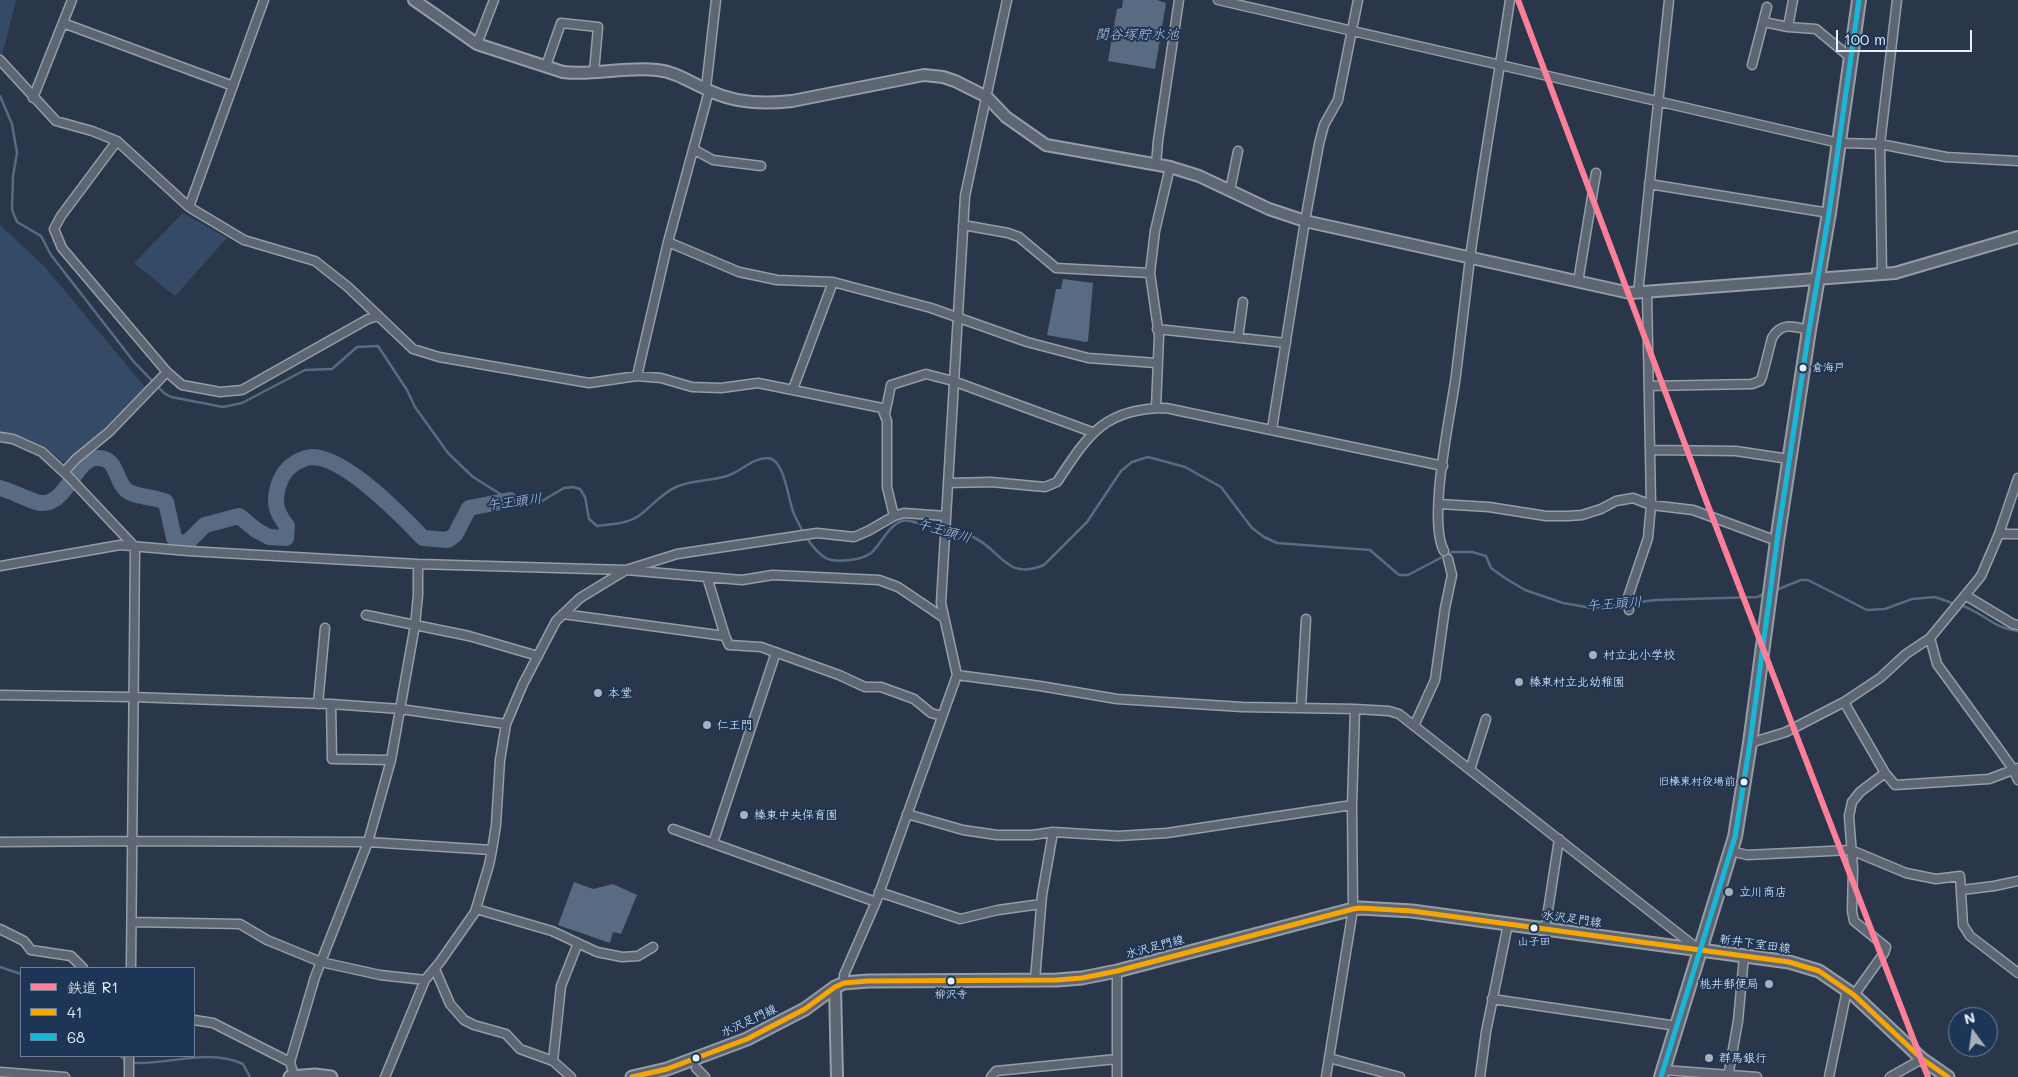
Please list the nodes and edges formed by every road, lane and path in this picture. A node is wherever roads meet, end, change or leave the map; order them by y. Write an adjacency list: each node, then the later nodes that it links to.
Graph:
1 (72, 0): 17 (street)
2 (264, 0): 27 (street)
3 (414, 0): 20 (street)
4 (494, 0): 20 (street)
5 (716, 0): 28 (street)
6 (1007, 0): 29 (street)
7 (1179, 0): 38 (street)
8 (1218, 0): 19 (street)
9 (1358, 0): 19 (street)
10 (1510, 0): 25 (street)
11 (1669, 0): 31 (street)
12 (1793, 0): 18 (street)
13 (1858, 0): 21 (main road)
14 (1897, 0): 34 (street)
15 (1768, 8): 16 (street)
16 (1764, 22): 18 (street); 23 (street)
17 (63, 23): 27 (street); 30 (street)
18 (1788, 27): 21 (street)
19 (1351, 32): 25 (street); 46 (street)
20 (477, 44): 24 (street)
21 (1851, 58): 33 (main road)
22 (0, 60): 30 (street)
23 (1752, 65)
24 (546, 66): 26 (street); 26 (street)
25 (1500, 66): 31 (street); 50 (street)
26 (594, 72): 28 (street)
27 (233, 86): 44 (street)
28 (707, 90): 29 (street); 35 (street)
29 (987, 97): 38 (street); 47 (street)
30 (34, 98): 32 (street)
31 (1659, 102): 33 (street); 42 (street)
32 (117, 141): 44 (street); 65 (street)
33 (1839, 143): 34 (street); 45 (main road)
34 (1880, 144): 37 (street); 52 (street)
35 (693, 149): 39 (street); 49 (street)
36 (1238, 151): 43 (street)
37 (2018, 161)
38 (1156, 165): 40 (street)
39 (761, 166)
40 (1170, 167): 43 (street); 51 (street)
41 (1596, 173): 55 (street)
42 (1649, 184): 45 (street); 56 (street)
43 (1230, 190): 46 (street)
44 (189, 207): 58 (street)
45 (1829, 213): 53 (main road)
46 (1305, 221): 50 (street); 63 (street)
47 (963, 225): 51 (street); 59 (street)
48 (2018, 237): 52 (street)
49 (668, 242): 54 (street); 66 (street)
50 (1470, 258): 55 (street); 77 (street)
51 (1150, 273): 60 (street)
52 (1882, 275): 53 (street)
53 (1818, 279): 56 (street); 61 (main road)
54 (833, 282): 59 (street); 69 (street)
55 (1578, 282): 56 (street)
56 (1643, 293): 68 (street)
57 (1243, 302): 62 (street)
58 (378, 316): 65 (street); 66 (street)
59 (956, 318): 64 (street); 67 (street)
60 (1158, 329): 62 (street); 64 (street)
61 (1809, 330): 68 (street); 76 (main road)
62 (1238, 338): 63 (street)
63 (1286, 343): 72 (street)
64 (1156, 363): 70 (street)
65 (166, 372): 78 (street)
66 (637, 376): 69 (street)
67 (953, 381): 71 (street); 73 (street); 80 (street)
68 (1649, 386): 75 (street)
69 (793, 390): 71 (street)
70 (1156, 408): 72 (street); 73 (street)
71 (885, 414): 83 (street)
72 (1272, 429): 77 (street)
73 (1092, 432): 80 (street)
74 (0, 437): 78 (street)
75 (1650, 450): 76 (street); 82 (street)
76 (1789, 459): 87 (main road)
77 (1443, 466): 81 (street)
78 (66, 474): 88 (street)
79 (2018, 478): 85 (street)
80 (948, 483): 84 (street)
81 (1439, 504): 82 (street); 89 (street)
82 (1651, 506): 87 (street); 96 (street)
83 (894, 516): 84 (street); 93 (street)
84 (946, 519): 99 (street)
85 (1999, 534): 86 (street); 95 (street)
86 (2018, 534)
87 (1777, 541): 121 (main road)
88 (135, 547): 91 (street); 92 (street); 110 (street)
89 (1444, 551)
90 (1448, 559): 120 (street)
91 (418, 564): 93 (street); 101 (street)
92 (0, 566)
93 (626, 570): 94 (street); 97 (street)
94 (707, 577): 99 (street); 104 (street)
95 (1963, 597): 102 (street); 105 (street)
96 (1629, 610)
97 (563, 614): 104 (street); 107 (street)
98 (366, 615): 101 (street)
99 (944, 618): 108 (street)
100 (1306, 619): 114 (street)
101 (415, 625): 107 (street); 115 (street)
102 (2018, 625)
103 (325, 628): 112 (street)
104 (726, 636): 106 (street)
105 (1930, 638): 111 (street); 123 (street)
106 (776, 652): 117 (street); 135 (street)
107 (538, 656): 119 (street)
108 (957, 675): 114 (street); 117 (street)
109 (0, 695): 110 (street)
110 (132, 697): 112 (street); 132 (street)
111 (1844, 702): 121 (street); 125 (street)
112 (318, 704): 113 (street)
113 (331, 704): 115 (street); 122 (street)
114 (1301, 707): 116 (street)
115 (400, 709): 119 (street); 122 (street)
116 (1355, 709): 120 (street); 127 (street)
117 (942, 716): 128 (street)
118 (1486, 719): 124 (street)
119 (506, 724): 136 (street)
120 (1414, 726): 124 (street)
121 (1750, 743): 138 (main road)
122 (391, 760): 134 (street)
123 (2015, 768): 125 (street); 126 (street)
124 (1470, 770): 131 (street)
125 (1885, 774): 137 (street)
126 (2018, 780)
127 (1352, 804): 130 (street); 145 (street)
128 (907, 814): 130 (street); 141 (street)
129 (673, 829): 135 (street)
130 (1053, 832): 143 (street)
131 (1559, 840): 149 (street); 152 (street)
132 (132, 841): 133 (street); 134 (street); 146 (street)
133 (0, 842)
134 (368, 842): 136 (street); 154 (street)
135 (713, 843): 142 (street)
136 (492, 850): 144 (street)
137 (1852, 850): 138 (street); 140 (street); 163 (street)
138 (1731, 851): 152 (main road)
139 (2018, 881): 140 (street)
140 (1962, 890): 159 (street)
141 (879, 892): 142 (street); 143 (street)
142 (876, 902): 162 (street)
143 (1041, 904): 161 (street)
144 (476, 908): 150 (street); 157 (street)
145 (1352, 909): 147 (main road, 水沢足門線); 158 (main road, 水沢足門線); 168 (street)
146 (132, 922): 154 (street); 156 (street)
147 (1508, 924): 149 (main road, 水沢足門線); 164 (street)
148 (0, 929): 155 (street)
149 (1545, 930): 152 (main road, 水沢足門線)
150 (578, 943): 151 (street); 171 (street)
151 (653, 947)
152 (1700, 950): 153 (main road, 新井下室田線); 166 (main road)
153 (1744, 956): 163 (main road, 新井下室田線); 178 (street)
154 (321, 962): 160 (street); 172 (street)
155 (82, 967)
156 (131, 967)
157 (435, 969): 160 (street); 171 (street)
158 (1117, 972): 161 (main road, 水沢足門線); 169 (street)
159 (2018, 973)
160 (425, 980): 183 (street)
161 (1036, 980): 162 (main road, 水沢足門線)
162 (839, 985): 177 (main road, 水沢足門線); 187 (street)
163 (1850, 992): 170 (main road, 新井下室田線); 194 (street)
164 (1492, 999): 166 (street); 192 (street)
165 (195, 1020): 172 (street)
166 (1677, 1026): 176 (main road)
167 (129, 1057): 180 (street)
168 (1329, 1058): 190 (street); 191 (street)
169 (1117, 1059): 188 (street); 189 (street)
170 (1922, 1059): 175 (main road, 新井下室田線); 195 (street)
171 (553, 1061): 184 (street)
172 (290, 1062): 181 (street)
173 (696, 1068): 186 (street)
174 (0, 1072): 179 (street)
175 (1936, 1073): 196 (main road, 新井下室田線)
176 (1662, 1074): 178 (street)
177 (650, 1075): 185 (main road, 水沢足門線)
178 (1728, 1076): 193 (street)
179 (65, 1077)
180 (129, 1077)
181 (292, 1077): 182 (main road)
182 (331, 1077)
183 (385, 1077)
184 (571, 1077)
185 (632, 1077)
186 (705, 1077)
187 (837, 1077)
188 (991, 1077)
189 (1117, 1077)
190 (1326, 1077)
191 (1400, 1077)
192 (1480, 1077)
193 (1757, 1077)
194 (1829, 1077)
195 (1890, 1077)
196 (1948, 1077)

